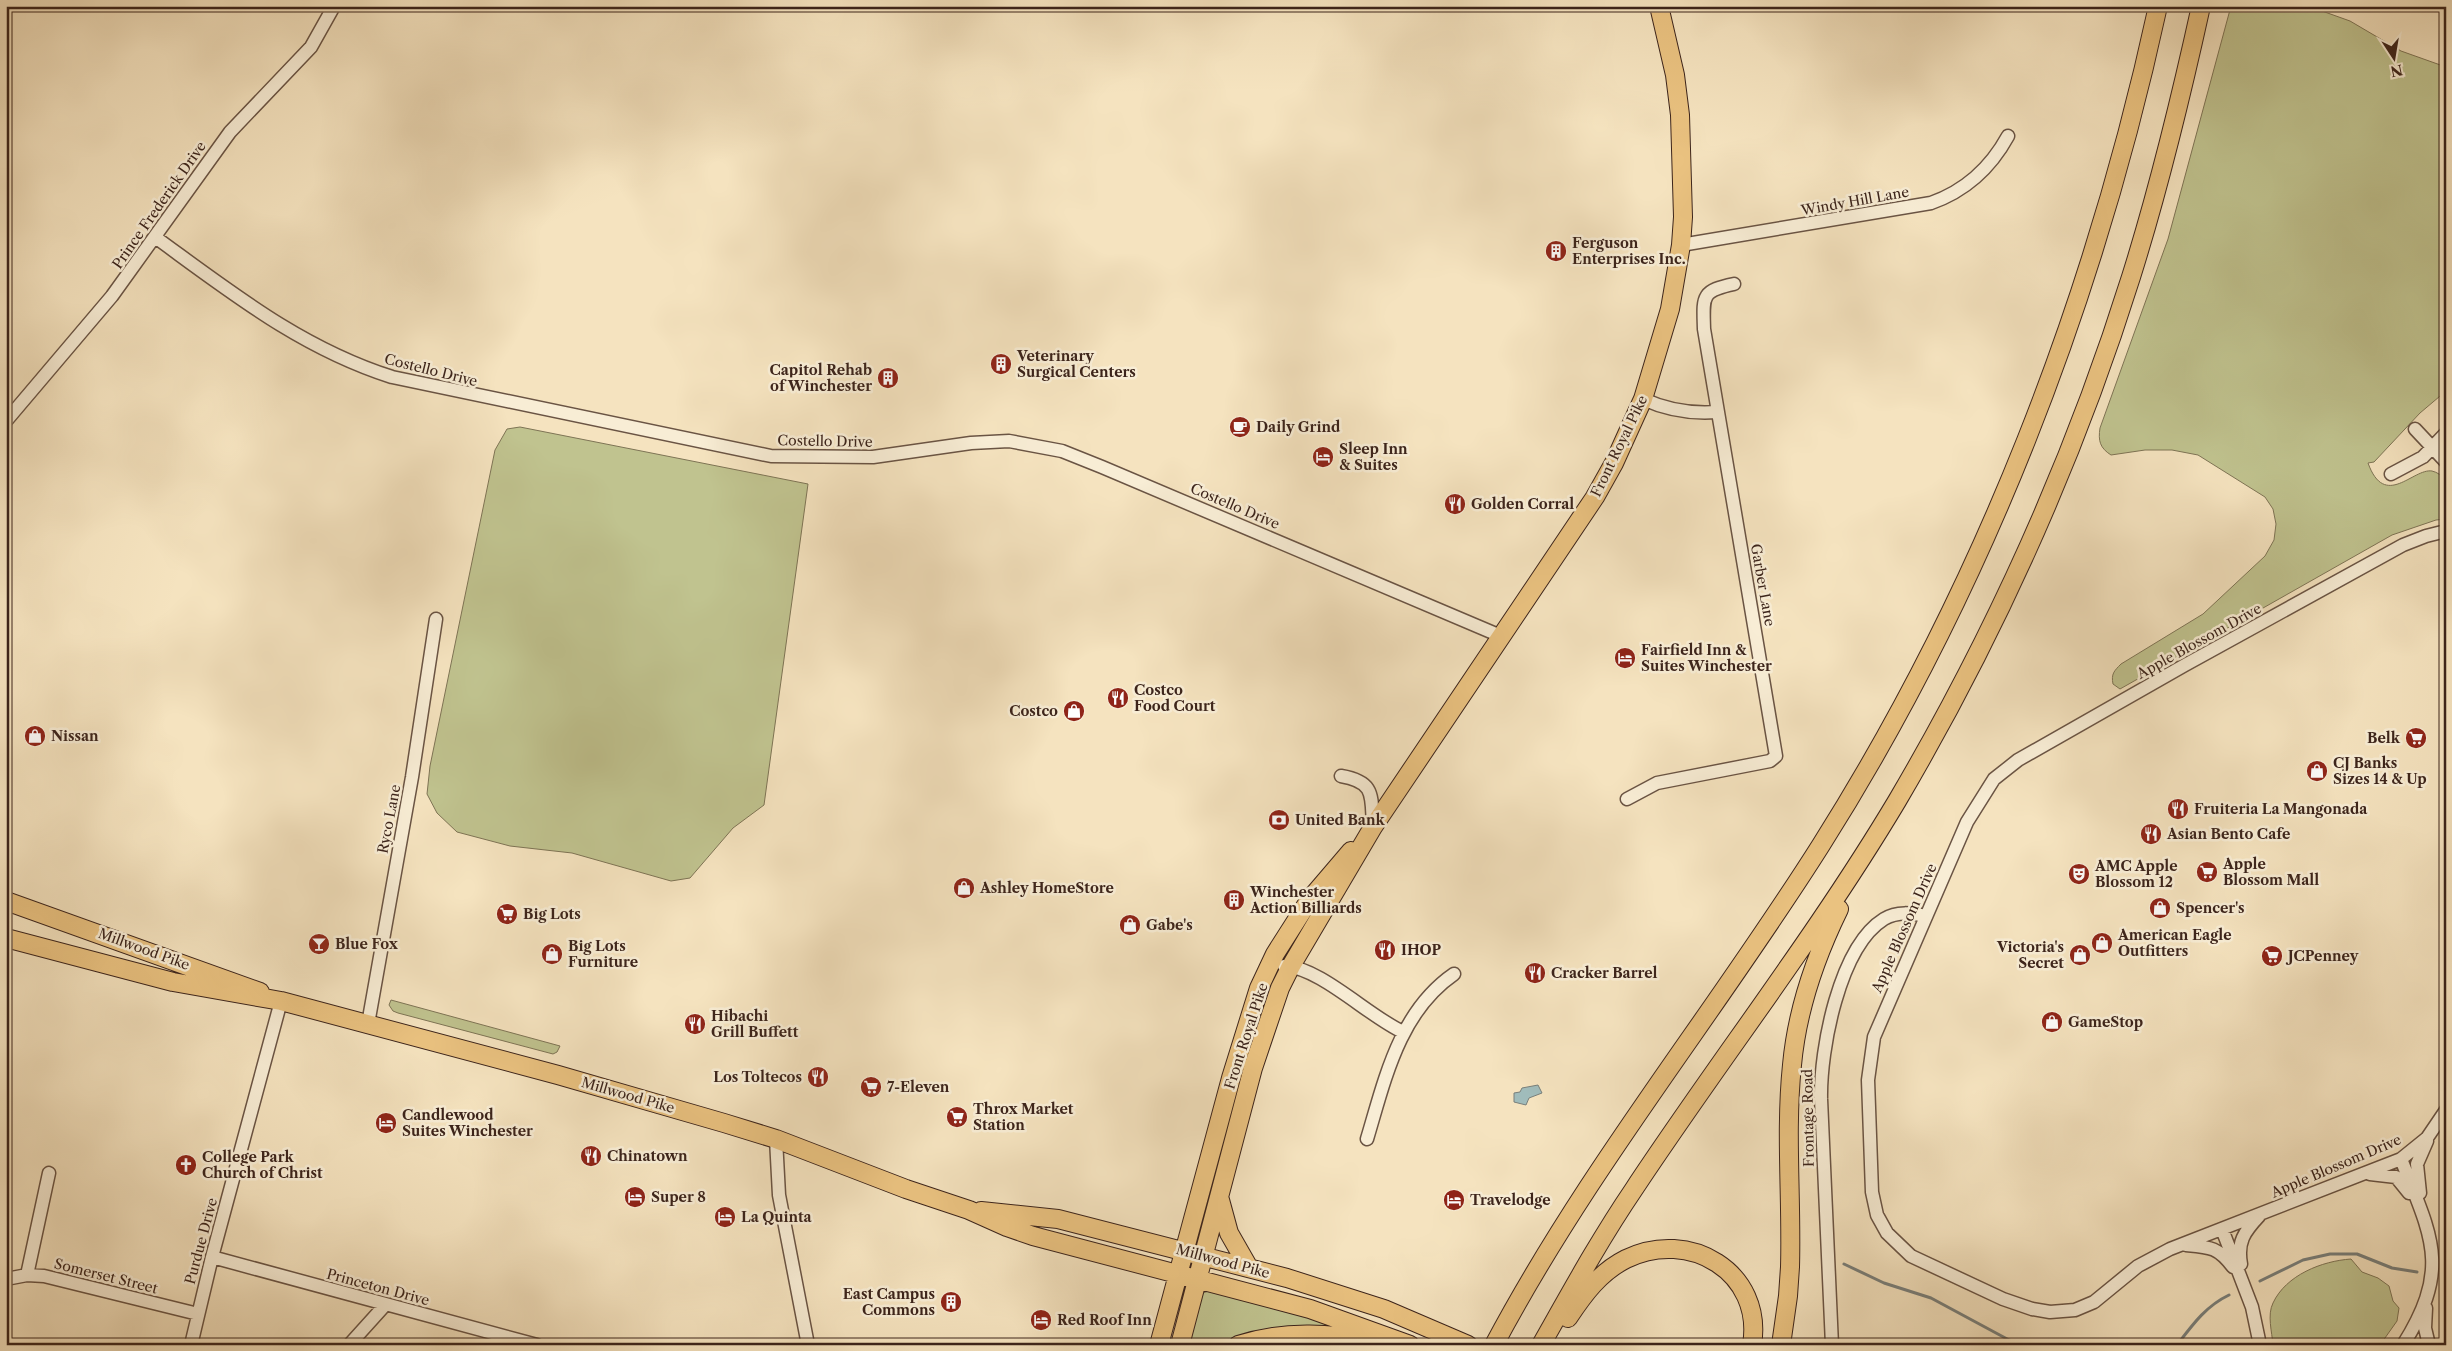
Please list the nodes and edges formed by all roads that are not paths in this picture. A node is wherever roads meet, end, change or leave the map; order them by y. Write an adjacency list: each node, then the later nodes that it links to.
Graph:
1 (334, 6): 6 (street, Prince Frederick Drive)
2 (1659, 6): 7 (highway, Front Royal Pike)
3 (2158, 6): 68 (highway)
4 (2201, 6): 23 (highway)
5 (2008, 136): 7 (street, Windy Hill Lane)
6 (155, 238): 11 (street, Prince Frederick Drive); 19 (street, Costello Drive)
7 (1681, 245): 9 (highway, Front Royal Pike)
8 (1734, 284): 10 (street, Garber Lane)
9 (1643, 399): 10 (street); 19 (highway, Front Royal Pike)
10 (1717, 412): 21 (street, Garber Lane)
11 (6, 421)
12 (2415, 430): 14 (street)
13 (2446, 433): 14 (street)
14 (2433, 449): 15 (street); 16 (street)
15 (2446, 462)
16 (2391, 474)
17 (2446, 531): 25 (street, Apple Blossom Drive)
18 (436, 619): 31 (street, Ryco Lane)
19 (1503, 637): 22 (highway, Front Royal Pike)
20 (1341, 776): 22 (street)
21 (1627, 799)
22 (1373, 827): 27 (highway, Front Royal Pike); 28 (highway, Front Royal Pike)
23 (1878, 832): 69 (highway); 72 (highway)
24 (6, 901): 30 (highway, Millwood Pike)
25 (1926, 916): 45 (street, Apple Blossom Drive); 73 (street, Frontage Road)
26 (6, 938): 30 (highway, Millwood Pike)
27 (1270, 965): 28 (street); 46 (highway, Front Royal Pike)
28 (1291, 966): 32 (street); 40 (highway, Front Royal Pike)
29 (1454, 974): 32 (street)
30 (281, 1001): 31 (highway, Millwood Pike); 47 (street, Purdue Drive)
31 (368, 1024): 35 (highway, Millwood Pike)
32 (1403, 1032): 36 (street)
33 (2446, 1110): 34 (street, Apple Blossom Drive)
34 (2430, 1134): 37 (street, Apple Blossom Drive); 43 (street)
35 (776, 1139): 41 (highway, Millwood Pike); 61 (street)
36 (1367, 1139)
37 (2401, 1158): 39 (street, Apple Blossom Drive); 43 (street)
38 (49, 1173): 50 (street)
39 (2365, 1173): 42 (street, Apple Blossom Drive); 43 (street)
40 (1219, 1199): 48 (highway, Front Royal Pike); 49 (highway)
41 (970, 1210): 46 (highway, Millwood Pike); 51 (highway, Millwood Pike)
42 (2260, 1214): 44 (street, Apple Blossom Drive); 54 (street)
43 (2425, 1223): 55 (street)
44 (2222, 1229): 45 (street, Apple Blossom Drive); 54 (street)
45 (2182, 1245): 54 (street)
46 (1185, 1252): 48 (highway, Millwood Pike); 51 (highway, Front Royal Pike)
47 (212, 1256): 56 (street, Princeton Drive); 57 (street, Purdue Drive)
48 (1204, 1257): 49 (highway, Millwood Pike); 53 (highway, Front Royal Pike)
49 (1249, 1268): 67 (highway, Millwood Pike)
50 (27, 1275): 52 (street, Somerset Street); 57 (street, Somerset Street)
51 (1179, 1275): 53 (highway, Millwood Pike); 62 (highway, Front Royal Pike)
52 (6, 1279)
53 (1198, 1280): 63 (highway, Front Royal Pike); 66 (highway, Millwood Pike)
54 (2244, 1284): 74 (street)
55 (2428, 1293): 75 (street); 76 (street)
56 (386, 1304): 59 (street); 60 (street, Princeton Drive)
57 (198, 1314): 58 (street, Purdue Drive)
58 (191, 1345)
59 (349, 1345)
60 (537, 1345)
61 (808, 1345)
62 (1159, 1345)
63 (1180, 1345)
64 (1238, 1345): 65 (highway)
65 (1399, 1345)
66 (1410, 1345)
67 (1468, 1345)
68 (1493, 1345)
69 (1541, 1345)
70 (1549, 1345): 71 (highway)
71 (1752, 1345)
72 (1780, 1345)
73 (1832, 1345)
74 (2260, 1345)
75 (2403, 1345)
76 (2429, 1345)

